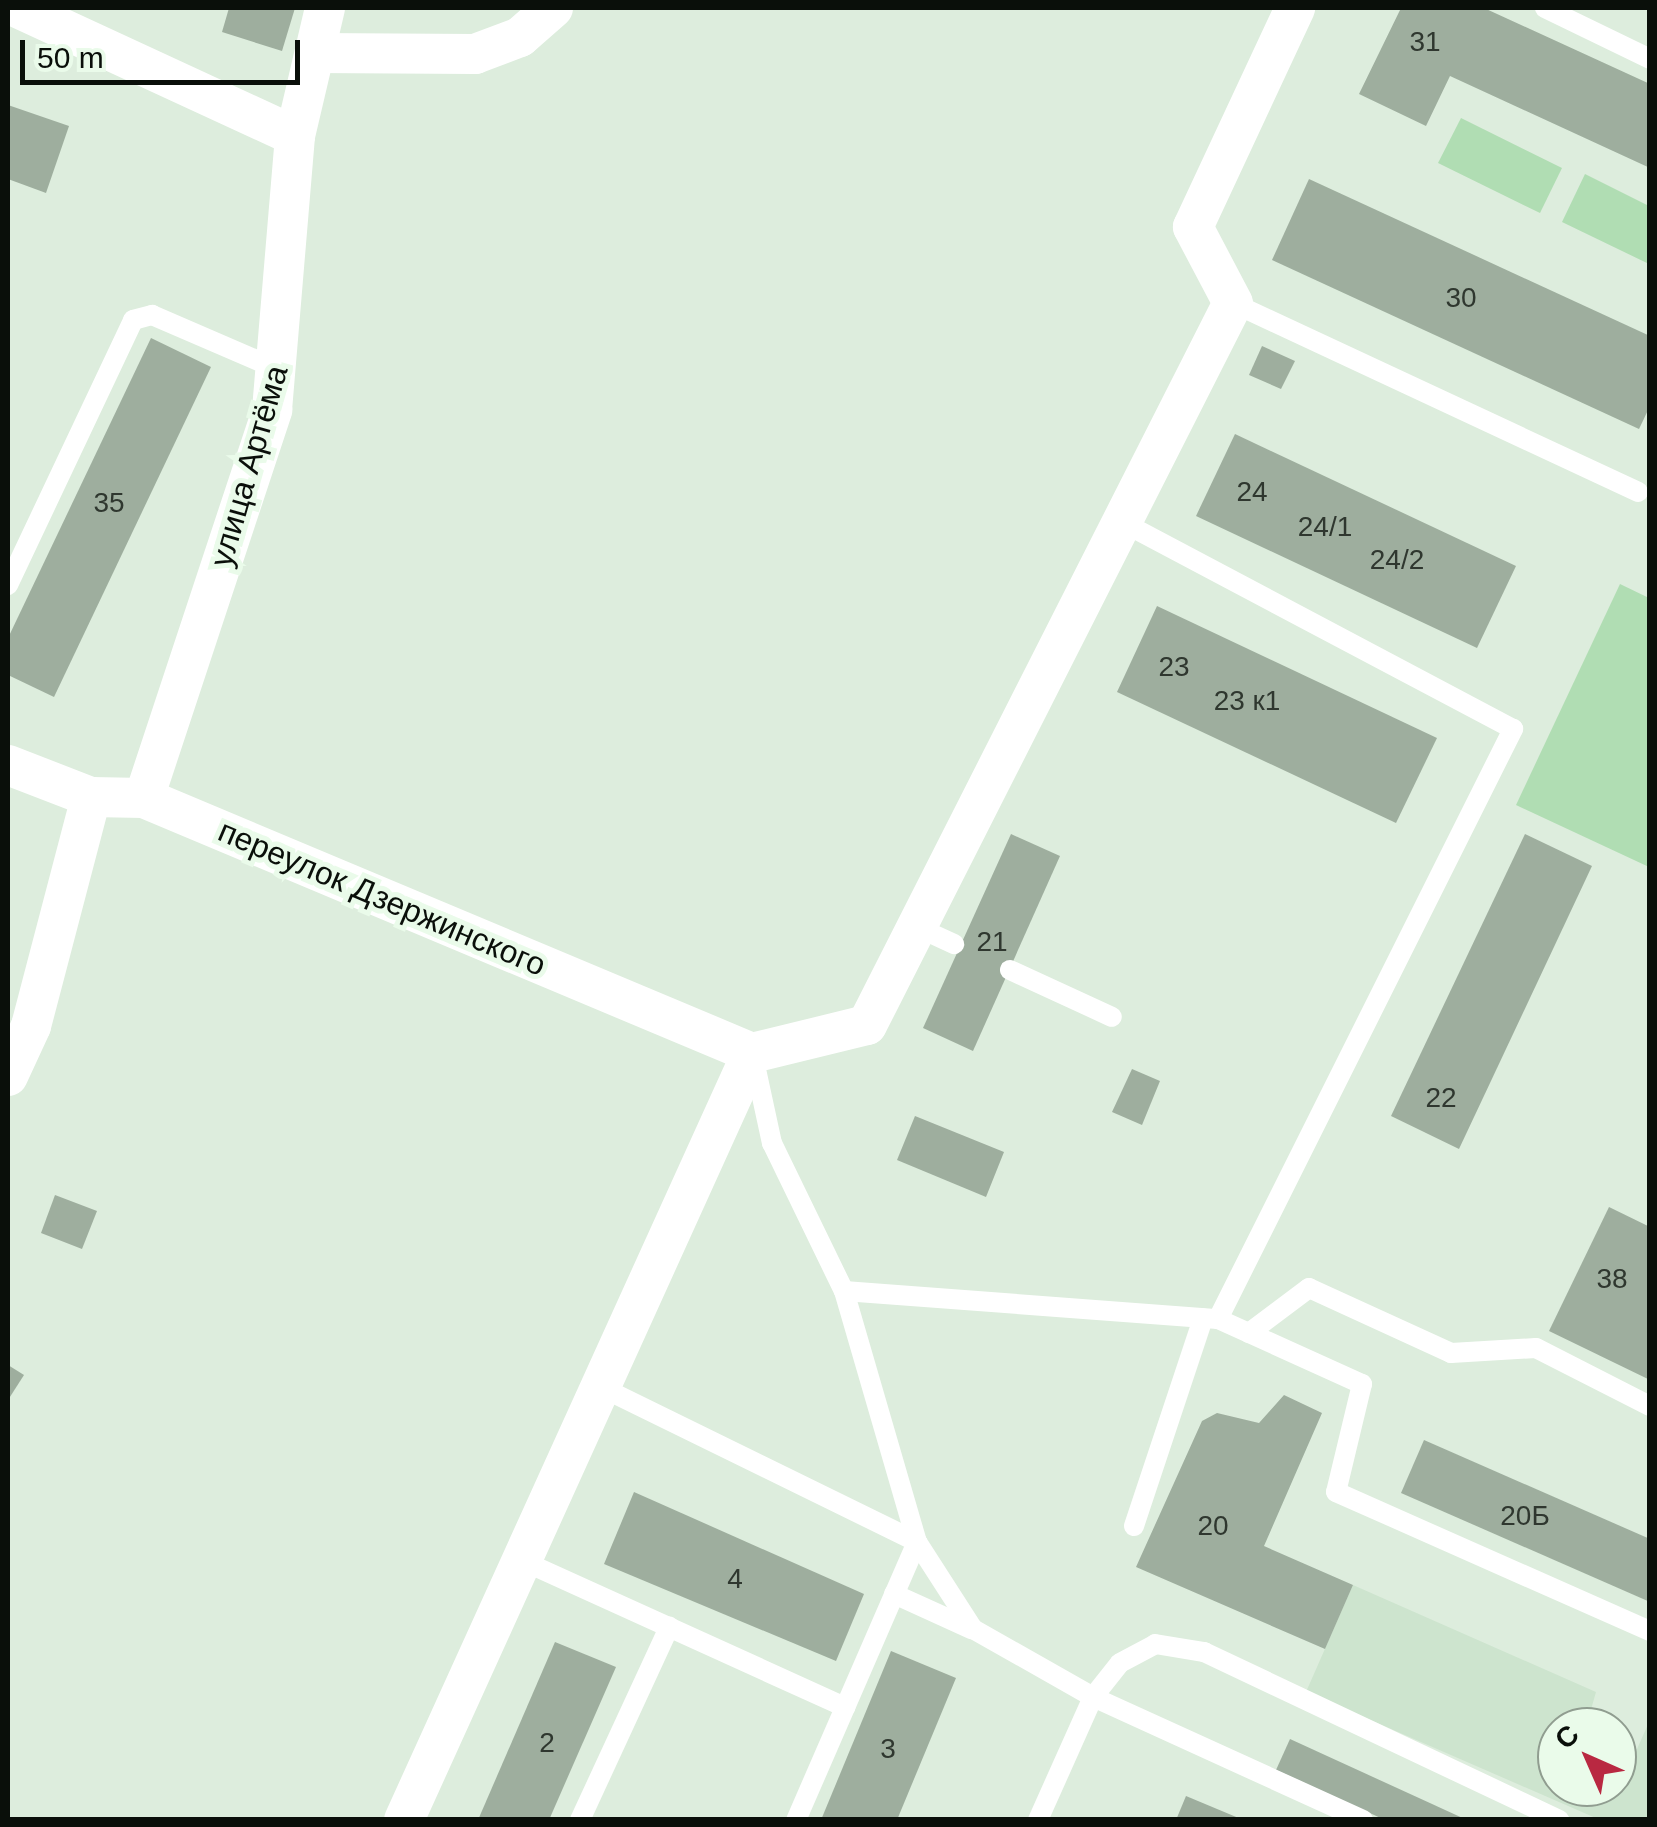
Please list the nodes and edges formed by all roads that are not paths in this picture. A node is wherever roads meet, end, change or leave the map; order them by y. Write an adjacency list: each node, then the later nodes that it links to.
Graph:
1 (18, 8): 8 (street)
2 (325, 8): 6 (street, улица Артёма)
3 (553, 8): 6 (street)
4 (1295, 8): 9 (street)
5 (1545, 8): 7 (lane)
6 (315, 53): 8 (street, улица Артёма)
7 (1650, 59)
8 (295, 136): 10 (street, улица Артёма)
9 (1233, 303): 11 (lane); 12 (street)
10 (280, 370): 13 (lane); 16 (street, улица Артёма)
11 (1638, 492)
12 (1122, 522): 17 (street); 24 (lane)
13 (8, 585)
14 (8, 765): 15 (street, переулок Дзержинского)
15 (91, 796): 16 (street, переулок Дзержинского); 22 (street)
16 (144, 798): 21 (street, переулок Дзержинского)
17 (917, 927): 18 (lane); 21 (street)
18 (954, 944)
19 (1010, 970): 20 (lane)
20 (1112, 1017)
21 (752, 1053): 23 (lane); 26 (street)
22 (8, 1076)
23 (844, 1290): 24 (lane); 29 (lane)
24 (1210, 1319): 25 (lane); 28 (lane)
25 (1250, 1334): 27 (lane); 34 (lane)
26 (603, 1388): 29 (lane); 30 (street)
27 (1650, 1406)
28 (1134, 1526)
29 (916, 1542): 31 (lane); 33 (lane)
30 (523, 1560): 32 (lane); 37 (street)
31 (894, 1594): 33 (lane); 36 (lane)
32 (669, 1627): 36 (lane); 38 (lane)
33 (973, 1629): 35 (lane)
34 (1650, 1631)
35 (1092, 1697): 40 (lane); 41 (lane); 42 (lane)
36 (845, 1707): 39 (lane)
37 (404, 1820)
38 (580, 1820)
39 (796, 1820)
40 (1038, 1820)
41 (1363, 1820)
42 (1559, 1820)

